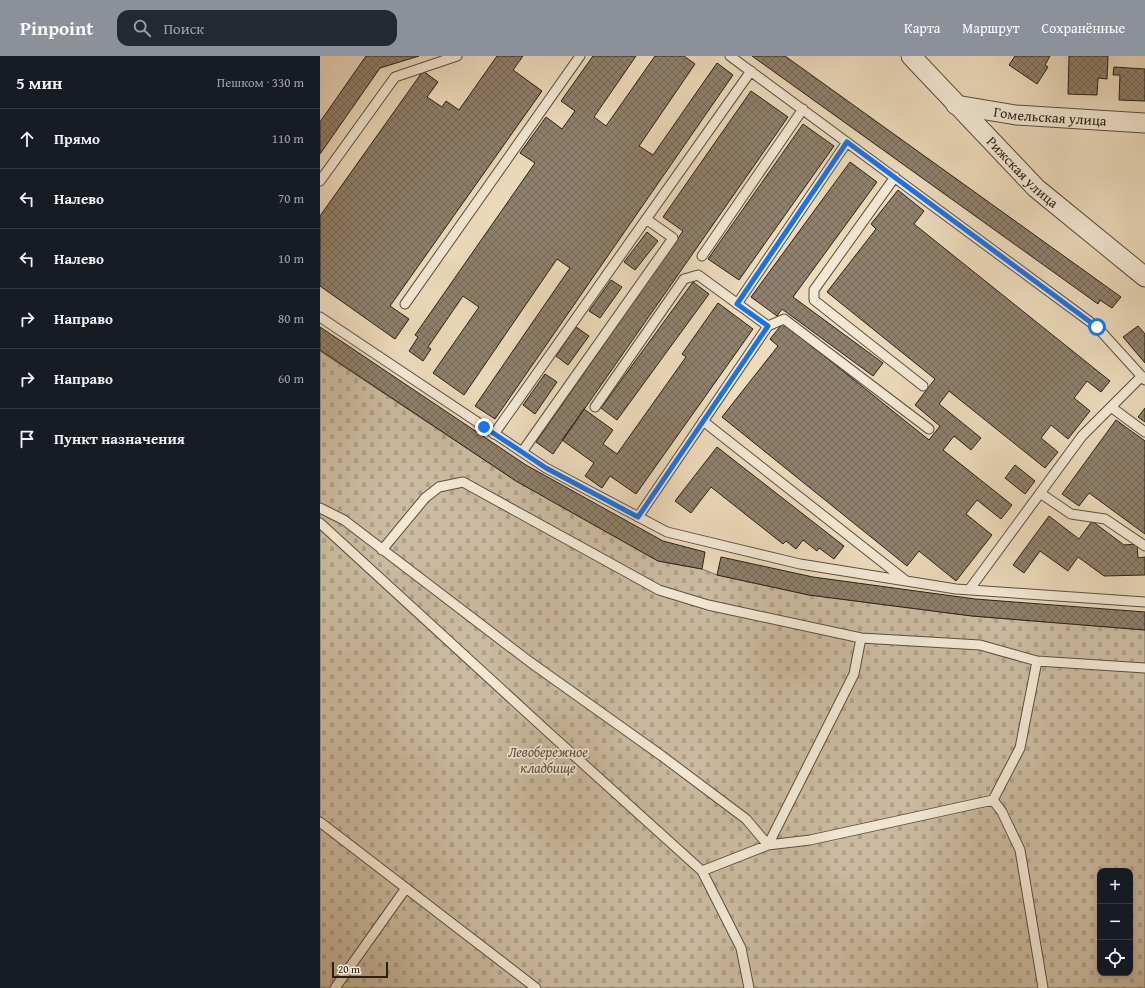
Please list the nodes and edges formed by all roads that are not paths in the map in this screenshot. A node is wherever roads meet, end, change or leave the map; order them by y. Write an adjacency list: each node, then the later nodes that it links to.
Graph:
1 (456, 56): 11 (lane)
2 (580, 56): 15 (lane)
3 (730, 56): 5 (lane)
4 (911, 56): 6 (street, Рижская улица)
5 (751, 71): 7 (lane); 12 (lane)
6 (956, 105): 8 (street, Гомельская улица); 14 (street, Рижская улица)
7 (803, 109): 9 (lane); 13 (lane)
8 (1145, 123)
9 (847, 142): 10 (lane); 16 (lane)
10 (895, 178): 19 (lane); 20 (lane)
11 (320, 181)
12 (646, 219): 26 (lane); 27 (lane)
13 (702, 256)
14 (1145, 276)
15 (405, 304)
16 (737, 304): 18 (lane); 21 (lane)
17 (320, 317): 26 (lane)
18 (768, 326): 23 (lane); 24 (lane)
19 (1144, 378): 22 (lane)
20 (923, 386)
21 (595, 407)
22 (1111, 408): 25 (lane); 28 (lane)
23 (703, 421): 30 (lane); 34 (lane)
24 (929, 429)
25 (1145, 432)
26 (494, 434): 27 (lane)
27 (522, 452): 30 (lane)
28 (1040, 493): 32 (lane); 35 (lane)
29 (320, 508): 33 (lane)
30 (638, 517): 34 (lane)
31 (320, 523): 43 (lane)
32 (1145, 546)
33 (382, 550): 37 (lane); 42 (lane)
34 (906, 581): 35 (lane)
35 (968, 590): 36 (lane)
36 (1145, 602)
37 (861, 638): 38 (lane); 42 (lane)
38 (1037, 661): 39 (lane); 40 (lane)
39 (1145, 668)
40 (992, 800): 42 (lane); 48 (lane)
41 (320, 822): 44 (lane)
42 (768, 844): 43 (lane)
43 (702, 871): 47 (lane)
44 (406, 888): 45 (lane); 46 (lane)
45 (335, 988)
46 (536, 988)
47 (749, 988)
48 (1043, 988)

